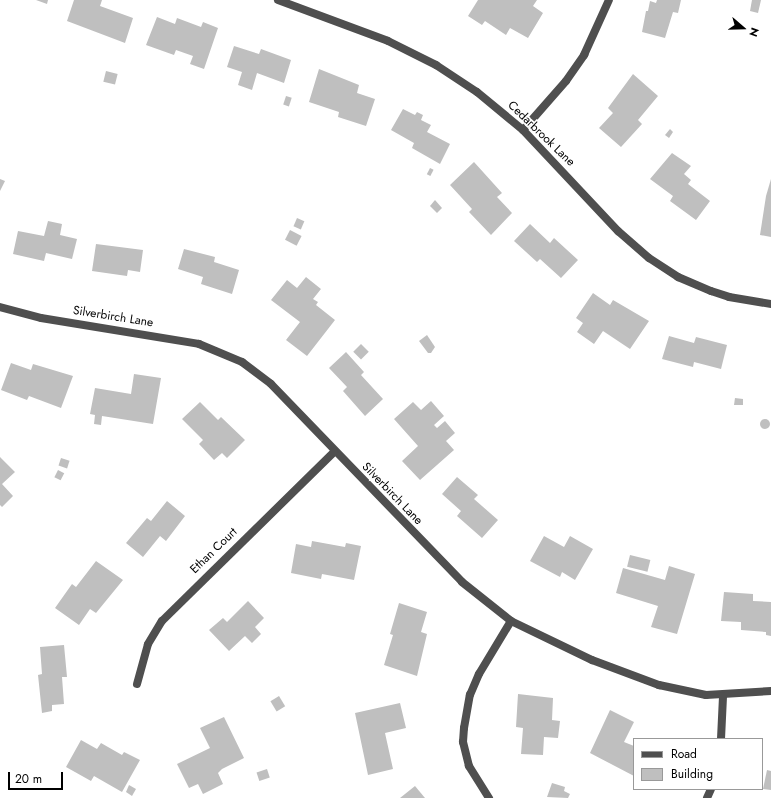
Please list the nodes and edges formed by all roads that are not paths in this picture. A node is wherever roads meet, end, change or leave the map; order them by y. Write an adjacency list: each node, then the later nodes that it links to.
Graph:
1 (278, 0): 3 (street, Cedarbrook Lane)
2 (609, 0): 3 (street)
3 (523, 130): 4 (street, Cedarbrook Lane)
4 (771, 304)
5 (0, 306): 6 (street, Silverbirch Lane)
6 (334, 452): 7 (street, Silverbirch Lane); 8 (street, Ethan Court)
7 (511, 620): 10 (street, Silverbirch Lane); 12 (street)
8 (137, 684)
9 (771, 691): 10 (street, Silverbirch Lane)
10 (723, 696): 11 (street)
11 (721, 738)
12 (489, 798)

